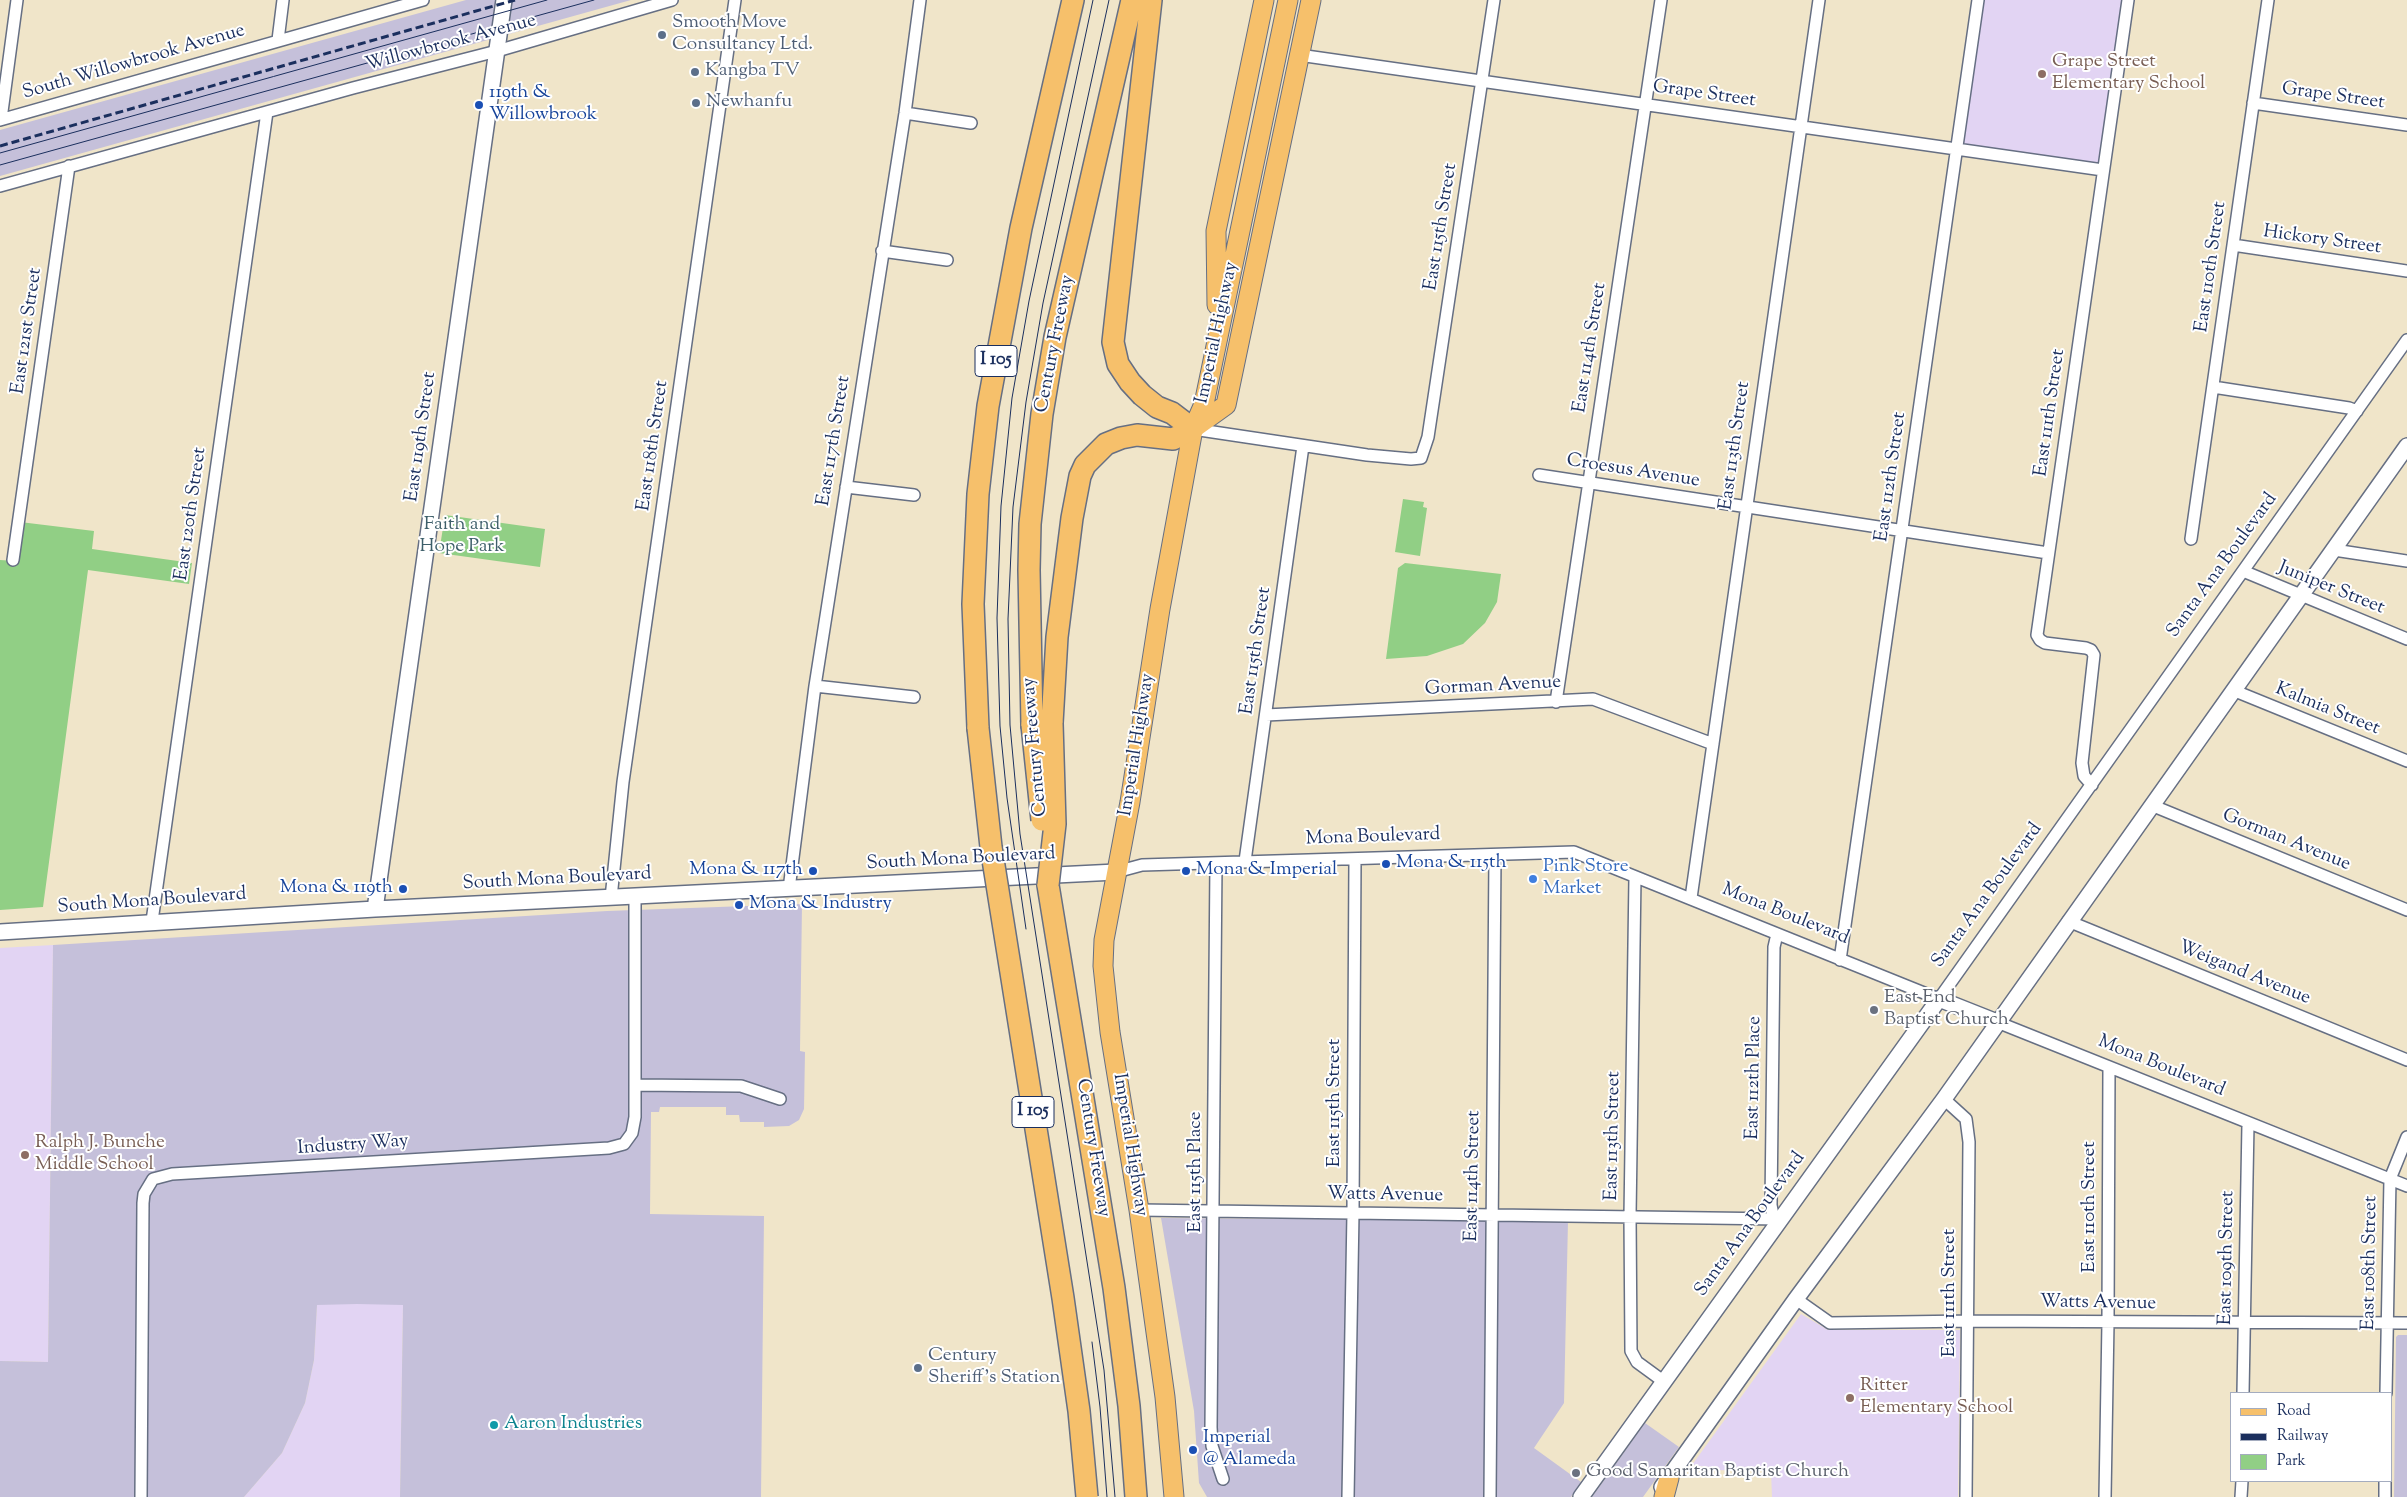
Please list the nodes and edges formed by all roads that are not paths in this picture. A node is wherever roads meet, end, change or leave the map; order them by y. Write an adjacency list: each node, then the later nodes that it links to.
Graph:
1 (18, 0): 28 (street)
2 (283, 0): 20 (street)
3 (423, 0): 20 (street)
4 (504, 0): 21 (street, East 119th Street)
5 (672, 0): 21 (street, Willowbrook Avenue)
6 (735, 0): 79 (street, East 118th Street)
7 (920, 0): 27 (street, East 117th Street)
8 (1073, 0): 119 (highway, I 105, bridge)
9 (1132, 0): 66 (highway, Century Freeway)
10 (1151, 0): 44 (highway)
11 (1264, 0): 40 (main road)
12 (1288, 0): 40 (main road, Imperial Highway)
13 (1311, 0): 22 (main road)
14 (1494, 0): 23 (street, East 115th Street)
15 (1661, 0): 25 (street, East 114th Street)
16 (1819, 0): 31 (street, East 113th Street)
17 (1978, 0): 32 (street, East 112th Street)
18 (2128, 0): 34 (street, East 111th Street)
19 (2268, 0): 24 (street, East 110th Street)
20 (278, 40): 28 (street, South Willowbrook Avenue)
21 (497, 51): 26 (street, Willowbrook Avenue); 81 (street, East 119th Street)
22 (1299, 55): 23 (street, Grape Street); 44 (main road)
23 (1482, 81): 25 (street, Grape Street); 45 (street, East 115th Street)
24 (2253, 103): 30 (street, Grape Street); 36 (street, East 110th Street)
25 (1647, 105): 31 (street, Grape Street); 48 (street, East 114th Street)
26 (267, 112): 33 (street); 83 (street, East 120th Street)
27 (905, 113): 29 (street); 37 (street, East 117th Street)
28 (1, 119)
29 (971, 123)
30 (2407, 125)
31 (1800, 127): 32 (street, Grape Street); 51 (street, East 113th Street)
32 (1957, 149): 34 (street, Grape Street); 52 (street, East 112th Street)
33 (69, 166): 35 (street); 56 (street, East 121st Street)
34 (2103, 170): 55 (street, East 111th Street)
35 (0, 186)
36 (2233, 245): 39 (street, Hickory Street); 42 (street, East 110th Street)
37 (882, 251): 38 (street); 49 (street, East 117th Street)
38 (947, 260)
39 (2407, 271)
40 (1218, 336): 44 (main road, Imperial Highway)
41 (2407, 340): 43 (street, Santa Ana Boulevard)
42 (2213, 387): 43 (street); 53 (street, East 110th Street)
43 (2356, 412): 58 (street, Santa Ana Boulevard)
44 (1193, 429): 45 (street); 66 (highway); 75 (main road, Imperial Highway)
45 (1303, 446): 65 (street, East 115th Street)
46 (2407, 446): 54 (street)
47 (1539, 475): 48 (street, Croesus Avenue)
48 (1587, 483): 51 (street, Croesus Avenue); 64 (street, East 114th Street)
49 (846, 487): 50 (street); 61 (street, East 117th Street)
50 (914, 495)
51 (1745, 507): 52 (street, Croesus Avenue); 67 (street, East 113th Street)
52 (1902, 531): 55 (street, Croesus Avenue); 87 (street, East 112th Street)
53 (2191, 539)
54 (2334, 550): 57 (street); 59 (street)
55 (2048, 553): 69 (street, East 111th Street)
56 (13, 560)
57 (2407, 561)
58 (2243, 571): 59 (street, Juniper Street); 69 (street, Santa Ana Boulevard)
59 (2300, 596): 60 (street, Juniper Street); 62 (street)
60 (2407, 639)
61 (815, 686): 63 (street); 77 (street, East 117th Street)
62 (2235, 691): 68 (street, Kalmia Street); 70 (street)
63 (914, 697)
64 (1556, 702): 65 (street, Gorman Avenue); 67 (street, Gorman Avenue)
65 (1266, 715): 73 (street, East 115th Street)
66 (1042, 724): 120 (highway, Century Freeway, bridge)
67 (1713, 744): 80 (street, East 113th Street)
68 (2407, 762)
69 (2092, 785): 88 (street, Santa Ana Boulevard)
70 (2151, 805): 82 (street, Gorman Avenue); 84 (street)
71 (1495, 854): 72 (street, Mona Boulevard); 76 (street, Mona Boulevard); 102 (street, East 114th Street)
72 (1355, 859): 73 (street, Mona Boulevard); 101 (street, East 115th Street)
73 (1245, 862): 74 (street, Mona Boulevard)
74 (1216, 863): 75 (street, Mona Boulevard); 100 (street, East 115th Place)
75 (1116, 872): 77 (street, South Mona Boulevard); 99 (main road, Imperial Highway)
76 (1636, 876): 80 (street, Mona Boulevard); 103 (street, East 113th Street)
77 (789, 889): 78 (street, South Mona Boulevard)
78 (636, 896): 79 (street, South Mona Boulevard); 92 (street, Industry Way)
79 (611, 898): 81 (street, South Mona Boulevard)
80 (1691, 898): 86 (street, Mona Boulevard)
81 (375, 909): 83 (street, South Mona Boulevard)
82 (2407, 910)
83 (152, 921): 85 (street, South Mona Boulevard)
84 (2068, 921): 89 (street); 90 (street, Weigand Avenue)
85 (0, 932)
86 (1777, 934): 87 (street, Mona Boulevard); 104 (street, East 112th Place)
87 (1840, 960): 88 (street, Mona Boulevard)
88 (1939, 999): 89 (street, Mona Boulevard); 104 (street, Santa Ana Boulevard)
89 (1996, 1022): 91 (street, Mona Boulevard); 94 (street)
90 (2407, 1060)
91 (2109, 1067): 95 (street, Mona Boulevard); 107 (street, East 110th Street)
92 (635, 1085): 93 (street); 118 (street, Industry Way)
93 (780, 1099)
94 (1944, 1099): 105 (street); 106 (street, East 111th Street)
95 (2248, 1124): 97 (street, Mona Boulevard); 108 (street, East 109th Street)
96 (2407, 1138): 97 (street, East 108th Street)
97 (2390, 1179): 98 (street, Mona Boulevard); 109 (street, East 108th Street)
98 (2407, 1186)
99 (1139, 1210): 100 (street, Watts Avenue); 121 (main road, Imperial Highway)
100 (1214, 1211): 101 (street, Watts Avenue); 115 (street, East 115th Place)
101 (1353, 1213): 102 (street, Watts Avenue); 122 (street, East 115th Street)
102 (1491, 1216): 103 (street, Watts Avenue); 123 (street, East 114th Street)
103 (1630, 1216): 104 (street, Watts Avenue); 111 (street, East 113th Street)
104 (1780, 1219): 111 (street, Santa Ana Boulevard)
105 (1796, 1299): 106 (street, Watts Avenue); 114 (street)
106 (1969, 1321): 107 (street, Watts Avenue); 127 (street, East 111th Street)
107 (2108, 1322): 108 (street, Watts Avenue); 128 (street, East 110th Street)
108 (2244, 1322): 109 (street, Watts Avenue); 112 (street, East 109th Street)
109 (2387, 1323): 110 (street, Watts Avenue); 113 (street, East 108th Street)
110 (2407, 1323)
111 (1663, 1381): 124 (street, Santa Ana Boulevard)
112 (2243, 1392)
113 (2386, 1392)
114 (1669, 1478): 125 (street); 126 (main road)
115 (1223, 1479)
116 (2242, 1482): 129 (street)
117 (2385, 1482): 130 (street)
118 (141, 1497)
119 (1087, 1497)
120 (1136, 1497)
121 (1174, 1497)
122 (1348, 1497)
123 (1490, 1497)
124 (1580, 1497)
125 (1655, 1497)
126 (1664, 1497)
127 (1966, 1497)
128 (2104, 1497)
129 (2241, 1497)
130 (2385, 1497)

